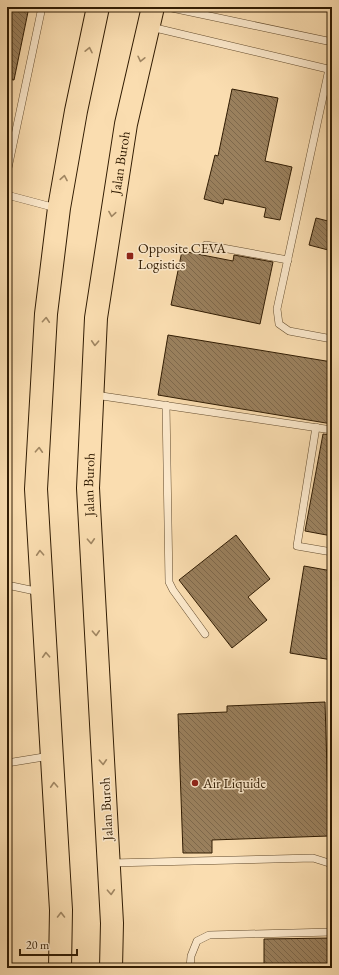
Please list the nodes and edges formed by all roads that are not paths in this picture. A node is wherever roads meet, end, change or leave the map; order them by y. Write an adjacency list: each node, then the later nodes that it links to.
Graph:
1 (42, 7): 7 (lane)
2 (98, 7): 9 (main road, one-way to 2)
3 (167, 7): 5 (lane)
4 (150, 17): 6 (lane); 13 (main road, Jalan Buroh, one-way to 13)
5 (332, 42)
6 (330, 70): 11 (lane)
7 (7, 173)
8 (7, 195): 9 (lane)
9 (59, 208): 19 (main road, one-way to 9)
10 (206, 245): 11 (lane)
11 (288, 260): 12 (lane)
12 (332, 340)
13 (92, 394): 14 (lane); 23 (main road, Jalan Buroh, one-way to 23)
14 (166, 405): 15 (lane); 20 (lane)
15 (316, 427): 16 (lane); 17 (lane)
16 (332, 430)
17 (332, 552)
18 (7, 585): 19 (lane)
19 (42, 592): 21 (main road, one-way to 19)
20 (205, 634)
21 (52, 756): 22 (lane); 26 (main road, one-way to 21)
22 (7, 763)
23 (109, 863): 24 (lane); 27 (main road, Jalan Buroh, one-way to 27)
24 (332, 864)
25 (332, 932): 28 (lane)
26 (60, 968)
27 (111, 968)
28 (190, 968)

